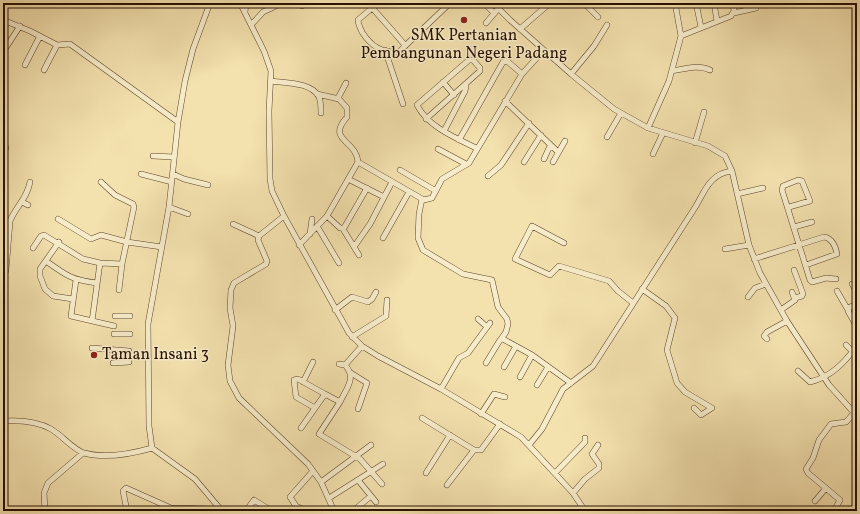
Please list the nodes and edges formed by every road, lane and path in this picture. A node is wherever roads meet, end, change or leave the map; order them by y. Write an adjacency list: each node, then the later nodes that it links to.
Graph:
1 (210, 3): 55 (street)
2 (240, 3): 18 (street)
3 (246, 3): 18 (street)
4 (282, 3): 24 (street)
5 (368, 3): 15 (street)
6 (450, 3): 32 (street)
7 (484, 3): 17 (street)
8 (493, 3): 17 (street)
9 (550, 3): 28 (street)
10 (584, 3): 20 (street)
11 (675, 3): 30 (street)
12 (696, 3): 27 (street)
13 (714, 3): 22 (street)
14 (733, 3): 19 (street)
15 (372, 8): 32 (street); 33 (street)
16 (756, 8): 19 (street)
17 (496, 11): 23 (street); 28 (street)
18 (244, 12): 24 (street)
19 (734, 13): 22 (street)
20 (598, 17)
21 (3, 20): 26 (street)
22 (717, 21): 27 (street)
23 (486, 23)
24 (251, 24): 42 (street)
25 (607, 25): 41 (street)
26 (20, 26): 29 (street); 35 (street)
27 (701, 27): 30 (street)
28 (520, 29): 34 (street)
29 (40, 36): 31 (street); 36 (street)
30 (681, 36): 39 (street)
31 (58, 46): 37 (street); 55 (street)
32 (405, 46): 33 (street)
33 (385, 50): 50 (street)
34 (544, 50): 40 (street); 41 (street)
35 (3, 52)
36 (25, 64)
37 (44, 70)
38 (710, 70): 39 (street)
39 (672, 71): 57 (street)
40 (522, 74): 49 (street); 62 (street)
41 (571, 74): 53 (street)
42 (271, 81): 46 (street); 100 (street)
43 (443, 82): 45 (street); 47 (street); 54 (street)
44 (346, 83): 48 (street)
45 (466, 86): 47 (street); 58 (street)
46 (317, 94): 48 (street); 52 (street)
47 (454, 95): 54 (street)
48 (338, 98): 73 (street)
49 (505, 101): 56 (street); 67 (street)
50 (403, 104)
51 (704, 112): 64 (street)
52 (321, 113)
53 (621, 113): 57 (street); 61 (street)
54 (426, 119): 58 (street)
55 (178, 122): 71 (street)
56 (529, 123): 60 (street); 81 (street)
57 (648, 128): 59 (street)
58 (444, 131): 62 (street)
59 (663, 133): 64 (street); 69 (street)
60 (541, 135): 65 (street); 74 (street)
61 (607, 137)
62 (459, 140): 67 (street)
63 (565, 141): 68 (street)
64 (695, 143): 78 (street)
65 (550, 146): 68 (street); 72 (street)
66 (438, 148): 76 (street)
67 (476, 148): 76 (street)
68 (558, 152): 75 (street)
69 (654, 154)
70 (153, 156): 71 (street)
71 (174, 157): 80 (street)
72 (544, 158)
73 (358, 162): 82 (street); 86 (street)
74 (524, 162)
75 (552, 162)
76 (466, 164): 90 (street)
77 (400, 170): 90 (street)
78 (732, 171): 92 (street); 136 (street)
79 (142, 174): 85 (street)
80 (173, 174): 85 (street); 87 (street)
81 (488, 176)
82 (348, 179): 88 (street); 101 (street)
83 (30, 182): 95 (street)
84 (101, 182): 113 (street)
85 (172, 182): 97 (street)
86 (392, 182): 91 (street); 93 (street)
87 (208, 185)
88 (367, 188): 93 (street); 108 (street)
89 (763, 188): 92 (street)
90 (436, 191): 94 (street)
91 (409, 192): 94 (street); 111 (street)
92 (737, 194): 116 (street)
93 (384, 197): 119 (street)
94 (422, 199): 161 (street)
95 (22, 202): 96 (street); 130 (street)
96 (28, 205)
97 (170, 207): 99 (street); 118 (street)
98 (789, 207): 98 (street); 107 (street)
99 (188, 214)
100 (284, 216): 110 (street); 115 (street)
101 (327, 216): 106 (street); 108 (street)
102 (58, 219): 113 (street)
103 (312, 219): 109 (street)
104 (812, 222): 107 (street)
105 (233, 224): 110 (street)
106 (317, 226): 109 (street); 126 (street)
107 (794, 227): 117 (street)
108 (343, 229): 119 (street)
109 (310, 234): 115 (street)
110 (259, 236): 209 (street)
111 (383, 238)
112 (58, 242): 120 (street); 124 (street); 125 (street)
113 (127, 242): 118 (street); 127 (street)
114 (564, 243): 146 (street)
115 (299, 244): 148 (street)
116 (750, 245): 121 (street); 123 (street)
117 (800, 245): 123 (street); 128 (street); 128 (street)
118 (162, 247): 204 (street)
119 (354, 247): 122 (street)
120 (33, 248)
121 (725, 249)
122 (359, 255)
123 (754, 260): 134 (street)
124 (46, 261): 132 (street); 144 (street)
125 (100, 263): 127 (street); 133 (street)
126 (339, 263)
127 (122, 264): 137 (street)
128 (806, 265): 131 (street)
129 (794, 270): 143 (street)
130 (3, 279)
131 (836, 279)
132 (76, 280): 133 (street); 144 (street)
133 (97, 283): 154 (street)
134 (766, 284): 142 (street); 149 (street)
135 (852, 284): 141 (street)
136 (642, 289): 146 (street); 191 (street)
137 (119, 290)
138 (837, 291): 150 (street)
139 (376, 292): 148 (street)
140 (792, 292): 143 (street)
141 (857, 292)
142 (748, 297)
143 (795, 298): 149 (street)
144 (73, 299): 154 (street)
145 (387, 300): 160 (street)
146 (633, 303): 184 (street)
147 (857, 304): 150 (street)
148 (335, 310): 160 (street)
149 (781, 310): 155 (street)
150 (848, 310): 157 (street)
151 (115, 316): 152 (street)
152 (130, 316)
153 (478, 319): 186 (street)
154 (92, 321): 156 (street)
155 (787, 321): 162 (street); 182 (street)
156 (114, 326)
157 (857, 327)
158 (114, 334): 159 (street)
159 (130, 334)
160 (352, 337): 164 (street)
161 (501, 339): 165 (street); 174 (street)
162 (767, 339)
163 (846, 344): 169 (street)
164 (362, 346): 176 (street); 186 (street)
165 (516, 346): 170 (street); 178 (street)
166 (857, 346): 169 (street)
167 (92, 348): 168 (street)
168 (129, 351)
169 (853, 352): 182 (street)
170 (532, 355): 177 (street); 181 (street)
171 (129, 362): 173 (street)
172 (313, 362): 183 (street)
173 (113, 363)
174 (486, 363)
175 (339, 364): 176 (street)
176 (345, 366): 180 (street)
177 (548, 366): 184 (street); 185 (street)
178 (504, 367)
179 (798, 371): 182 (street)
180 (351, 374): 189 (street); 192 (street)
181 (520, 377)
182 (824, 377): 194 (street)
183 (303, 382): 187 (street); 190 (street)
184 (571, 382): 203 (street)
185 (537, 385)
186 (441, 389): 193 (street)
187 (324, 394): 189 (street); 190 (street)
188 (505, 397): 193 (street)
189 (340, 402): 207 (street)
190 (315, 408): 198 (street)
191 (694, 408)
192 (358, 409)
193 (481, 414): 197 (street)
194 (855, 415): 217 (street)
195 (422, 418): 199 (street)
196 (3, 421): 206 (street)
197 (500, 424): 203 (street); 205 (street)
198 (301, 428)
199 (450, 435): 205 (street); 212 (street)
200 (586, 438): 211 (street)
201 (371, 445): 207 (street)
202 (598, 445): 218 (street)
203 (529, 446): 211 (street)
204 (152, 448): 206 (street); 221 (street)
205 (474, 450): 216 (street)
206 (84, 453): 231 (street)
207 (356, 456): 210 (street); 214 (street)
208 (383, 464): 210 (street)
209 (313, 471): 214 (street); 226 (street)
210 (371, 472): 213 (street); 215 (street)
211 (555, 472): 218 (street)
212 (426, 473)
213 (358, 480): 219 (street); 220 (street)
214 (321, 482): 220 (street)
215 (382, 484)
216 (447, 485)
217 (826, 488): 222 (street); 227 (street)
218 (573, 493): 230 (street)
219 (371, 496): 223 (street); 236 (street)
220 (329, 498): 235 (street)
221 (214, 500): 229 (street); 233 (street)
222 (815, 501)
223 (376, 502)
224 (267, 508): 234 (street)
225 (170, 509): 228 (street); 229 (street)
226 (302, 509)
227 (835, 509)
228 (126, 510): 232 (street)
229 (208, 510)
230 (583, 510)
231 (45, 511)
232 (133, 511)
233 (222, 511)
234 (246, 511)
235 (334, 511)
236 (353, 511)

